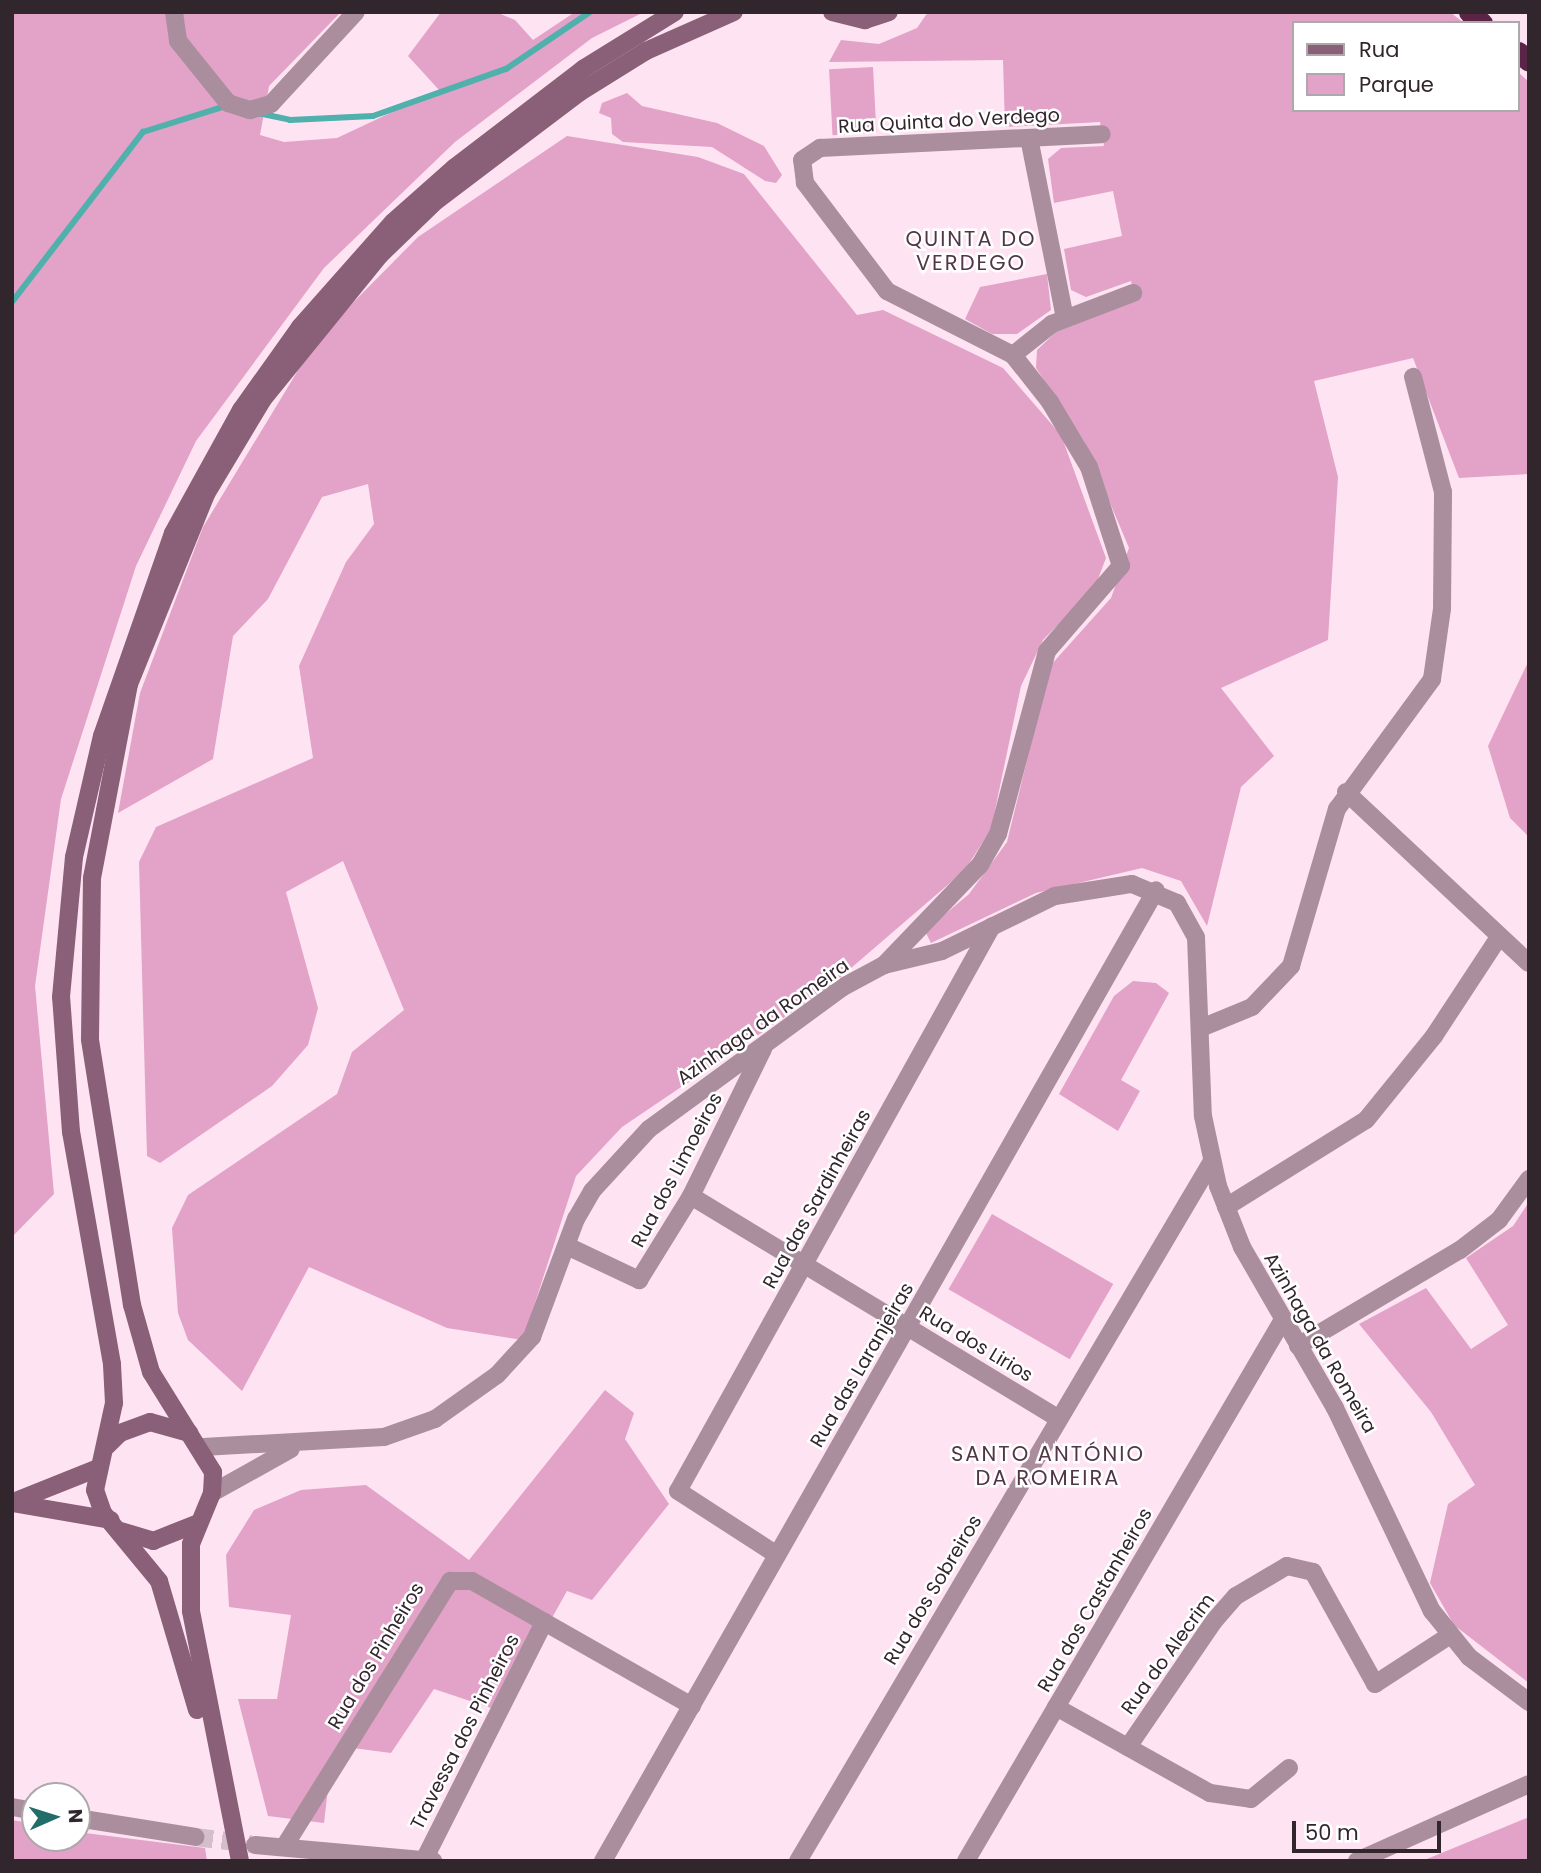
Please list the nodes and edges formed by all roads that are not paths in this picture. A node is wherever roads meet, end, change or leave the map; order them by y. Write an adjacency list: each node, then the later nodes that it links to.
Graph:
1 (174, 12): 2 (street)
2 (356, 12)
3 (675, 12): 33 (main road)
4 (734, 12): 31 (main road)
5 (832, 12): 6 (main road)
6 (889, 12)
7 (1102, 134): 8 (street, Rua Quinta do Verdego)
8 (1030, 138): 10 (street); 11 (street, Rua Quinta do Verdego)
9 (1133, 293): 10 (street)
10 (1065, 318): 11 (street)
11 (1013, 355): 18 (street)
12 (1413, 377): 13 (street)
13 (1346, 792): 16 (street); 19 (street)
14 (1156, 890): 15 (street, Azinhaga da Romeira); 19 (street, Azinhaga da Romeira); 28 (street, Rua das Laranjeiras)
15 (992, 926): 18 (street, Azinhaga da Romeira); 26 (street, Rua das Sardinheiras)
16 (1499, 937): 17 (street); 24 (street)
17 (1529, 963)
18 (884, 965): 20 (street, Azinhaga da Romeira)
19 (1201, 1028): 21 (street, Azinhaga da Romeira)
20 (765, 1044): 23 (street, Rua dos Limoeiros); 25 (street, Azinhaga da Romeira)
21 (1212, 1161): 24 (street, Azinhaga da Romeira); 30 (street, Rua dos Sobreiros)
22 (1529, 1179): 29 (street)
23 (691, 1196): 25 (street, Rua dos Limoeiros); 26 (street, Rua dos Lirios)
24 (1226, 1207): 27 (street, Azinhaga da Romeira)
25 (567, 1247): 32 (street, Azinhaga da Romeira)
26 (804, 1265): 28 (street, Rua dos Lirios); 40 (street, Rua das Sardinheiras)
27 (1281, 1323): 29 (street, Azinhaga da Romeira); 45 (street, Rua dos Castanheiros)
28 (907, 1327): 30 (street, Rua dos Lirios); 40 (street, Rua das Laranjeiras)
29 (1298, 1346): 42 (street, Azinhaga da Romeira)
30 (1059, 1419): 58 (street, Rua dos Sobreiros)
31 (189, 1433): 33 (main road); 34 (main road)
32 (331, 1441): 34 (street); 36 (street)
33 (107, 1446): 35 (main road)
34 (203, 1447): 36 (main road)
35 (96, 1469): 37 (main road); 39 (main road)
36 (212, 1493): 38 (main road)
37 (12, 1502): 39 (main road)
38 (196, 1524): 39 (main road); 55 (main road)
39 (116, 1526): 54 (main road)
40 (777, 1555): 44 (street, Rua das Laranjeiras)
41 (544, 1622): 44 (street, Rua dos Pinheiros); 52 (street, Rua dos Pinheiros); 53 (street, Travessa dos Pinheiros)
42 (1449, 1636): 43 (street, Azinhaga da Romeira); 46 (street, Rua do Alecrim)
43 (1529, 1702)
44 (692, 1706): 57 (street, Rua das Laranjeiras)
45 (1056, 1707): 46 (street); 59 (street, Rua dos Castanheiros)
46 (1128, 1747): 47 (street)
47 (1289, 1768)
48 (1529, 1784): 60 (street)
49 (91, 1820): 50 (street)
50 (195, 1838)
51 (254, 1845): 52 (street)
52 (284, 1847): 53 (street)
53 (424, 1860): 56 (street)
54 (227, 1861)
55 (240, 1861)
56 (433, 1861)
57 (603, 1861)
58 (798, 1861)
59 (966, 1861)
60 (1357, 1861)

